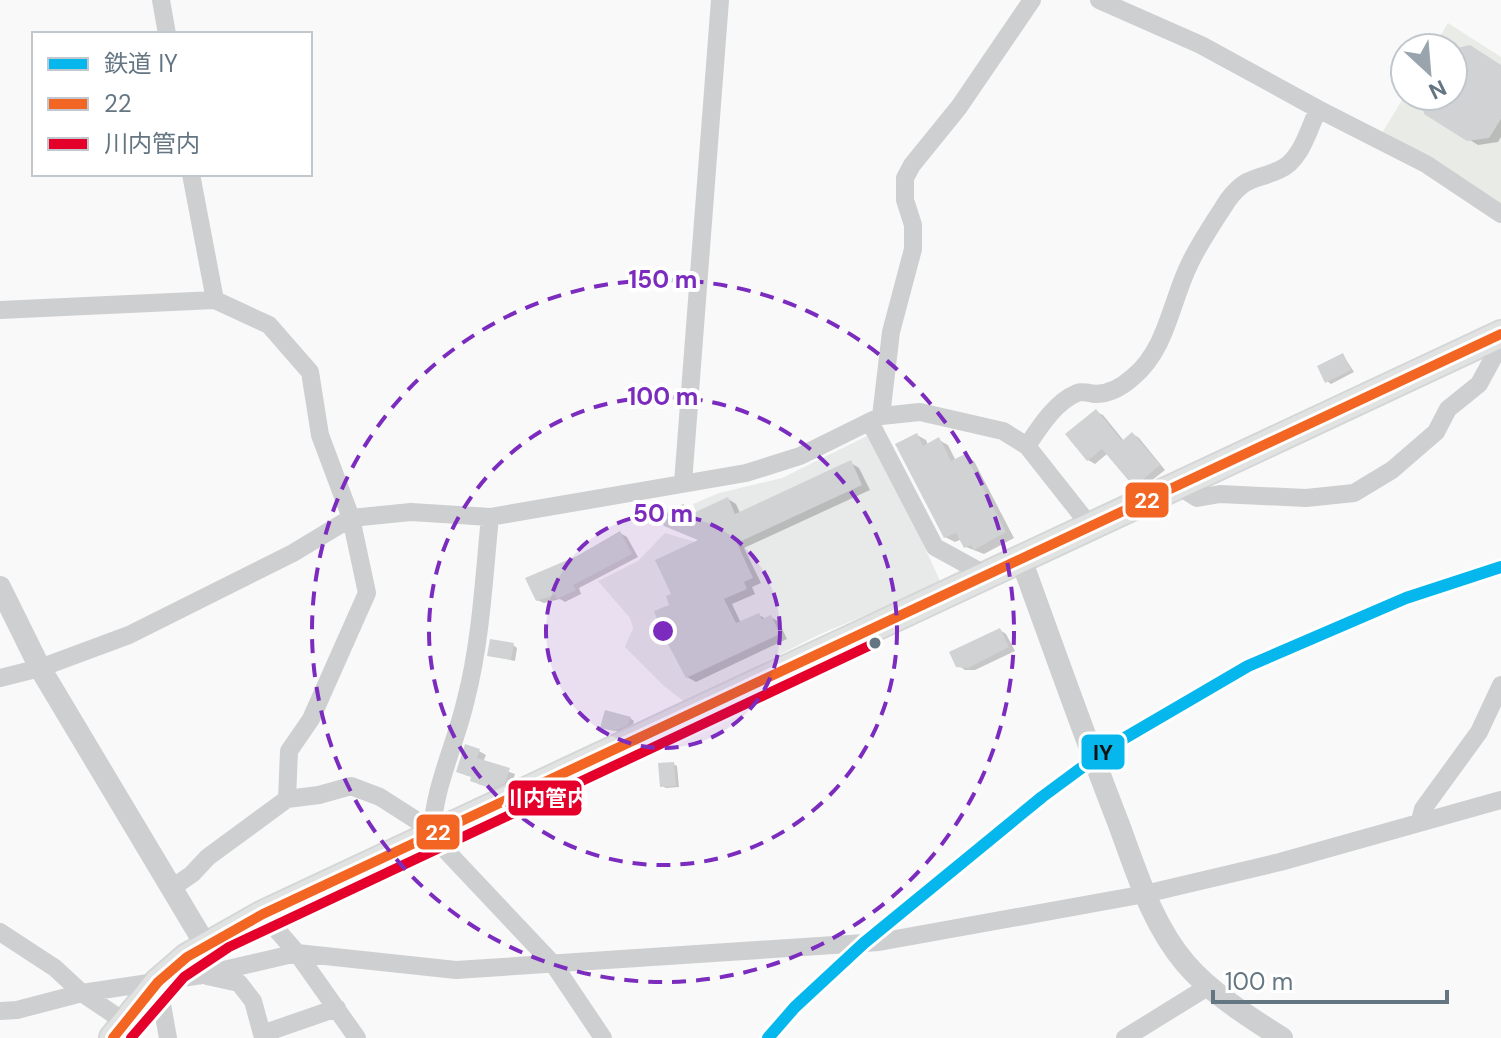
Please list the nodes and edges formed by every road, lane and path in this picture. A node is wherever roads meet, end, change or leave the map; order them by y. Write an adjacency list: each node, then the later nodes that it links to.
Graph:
1 (161, 0): 5 (street)
2 (720, 0): 14 (street)
3 (1032, 0): 12 (street)
4 (1099, 0): 6 (street)
5 (167, 32)
6 (1318, 109): 8 (street); 13 (street)
7 (191, 176): 9 (street)
8 (1501, 214)
9 (215, 300): 10 (street); 17 (street)
10 (0, 310)
11 (1501, 336): 15 (main road); 15 (street)
12 (876, 419): 13 (street); 14 (street); 20 (street)
13 (1027, 446): 18 (street)
14 (683, 483): 16 (street)
15 (1178, 486): 18 (main road)
16 (490, 517): 17 (street); 28 (street)
17 (351, 518): 22 (street); 25 (street)
18 (1091, 527): 19 (main road)
19 (1021, 559): 20 (main road); 30 (street)
20 (986, 575): 28 (main road)
21 (0, 587): 22 (street)
22 (40, 668): 23 (street); 29 (street)
23 (0, 678)
24 (1501, 685): 27 (street)
25 (287, 799): 28 (street); 29 (street)
26 (1501, 800): 27 (street)
27 (1420, 821): 30 (street)
28 (432, 835): 31 (main road); 35 (street)
29 (172, 888): 33 (street)
30 (1145, 894): 35 (street); 38 (street)
31 (263, 914): 33 (main road); 34 (street)
32 (0, 932): 39 (street)
33 (205, 944): 37 (main road)
34 (297, 953): 35 (street); 36 (street); 40 (street)
35 (554, 965): 46 (street)
36 (202, 975): 37 (street); 43 (street)
37 (158, 982): 39 (street); 42 (main road); 44 (street)
38 (1209, 986): 47 (street); 48 (street)
39 (82, 993): 41 (street); 42 (street)
40 (337, 1008): 43 (street); 45 (street)
41 (0, 1011)
42 (119, 1030)
43 (257, 1036)
44 (168, 1038)
45 (357, 1038)
46 (603, 1038)
47 (1125, 1038)
48 (1282, 1038)

